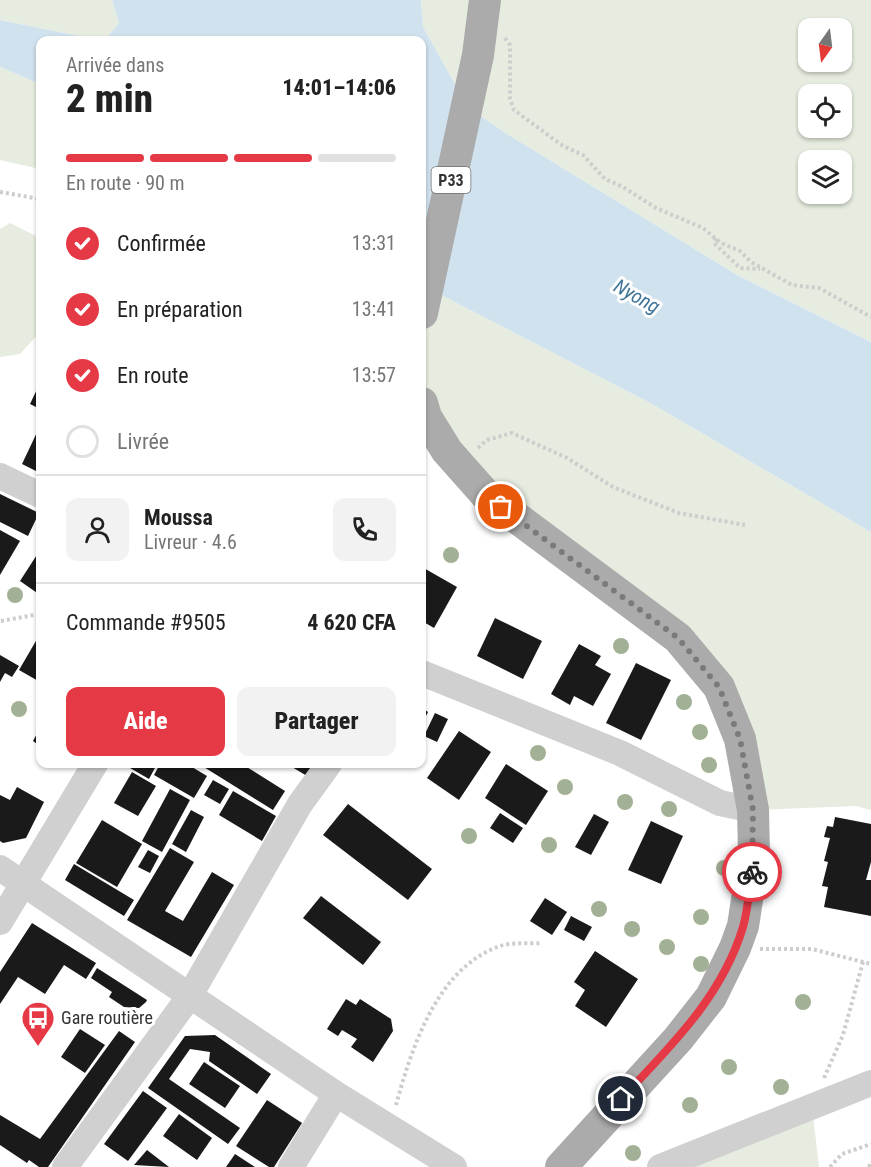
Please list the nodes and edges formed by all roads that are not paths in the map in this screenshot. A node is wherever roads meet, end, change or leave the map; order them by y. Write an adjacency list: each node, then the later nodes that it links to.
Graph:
1 (484, 3): 2 (main road, P33)
2 (426, 291)
3 (426, 417): 9 (main road)
4 (0, 476): 5 (street)
5 (36, 493)
6 (426, 675): 9 (street)
7 (93, 768): 11 (street)
8 (326, 768): 13 (street)
9 (753, 810): 19 (main road)
10 (0, 868): 11 (street)
11 (24, 882): 12 (street); 13 (street)
12 (0, 922)
13 (189, 997): 15 (street); 16 (street)
14 (870, 1084): 20 (street)
15 (336, 1094): 17 (street); 18 (street)
16 (65, 1167)
17 (291, 1167)
18 (454, 1167)
19 (561, 1167)
20 (660, 1167)

